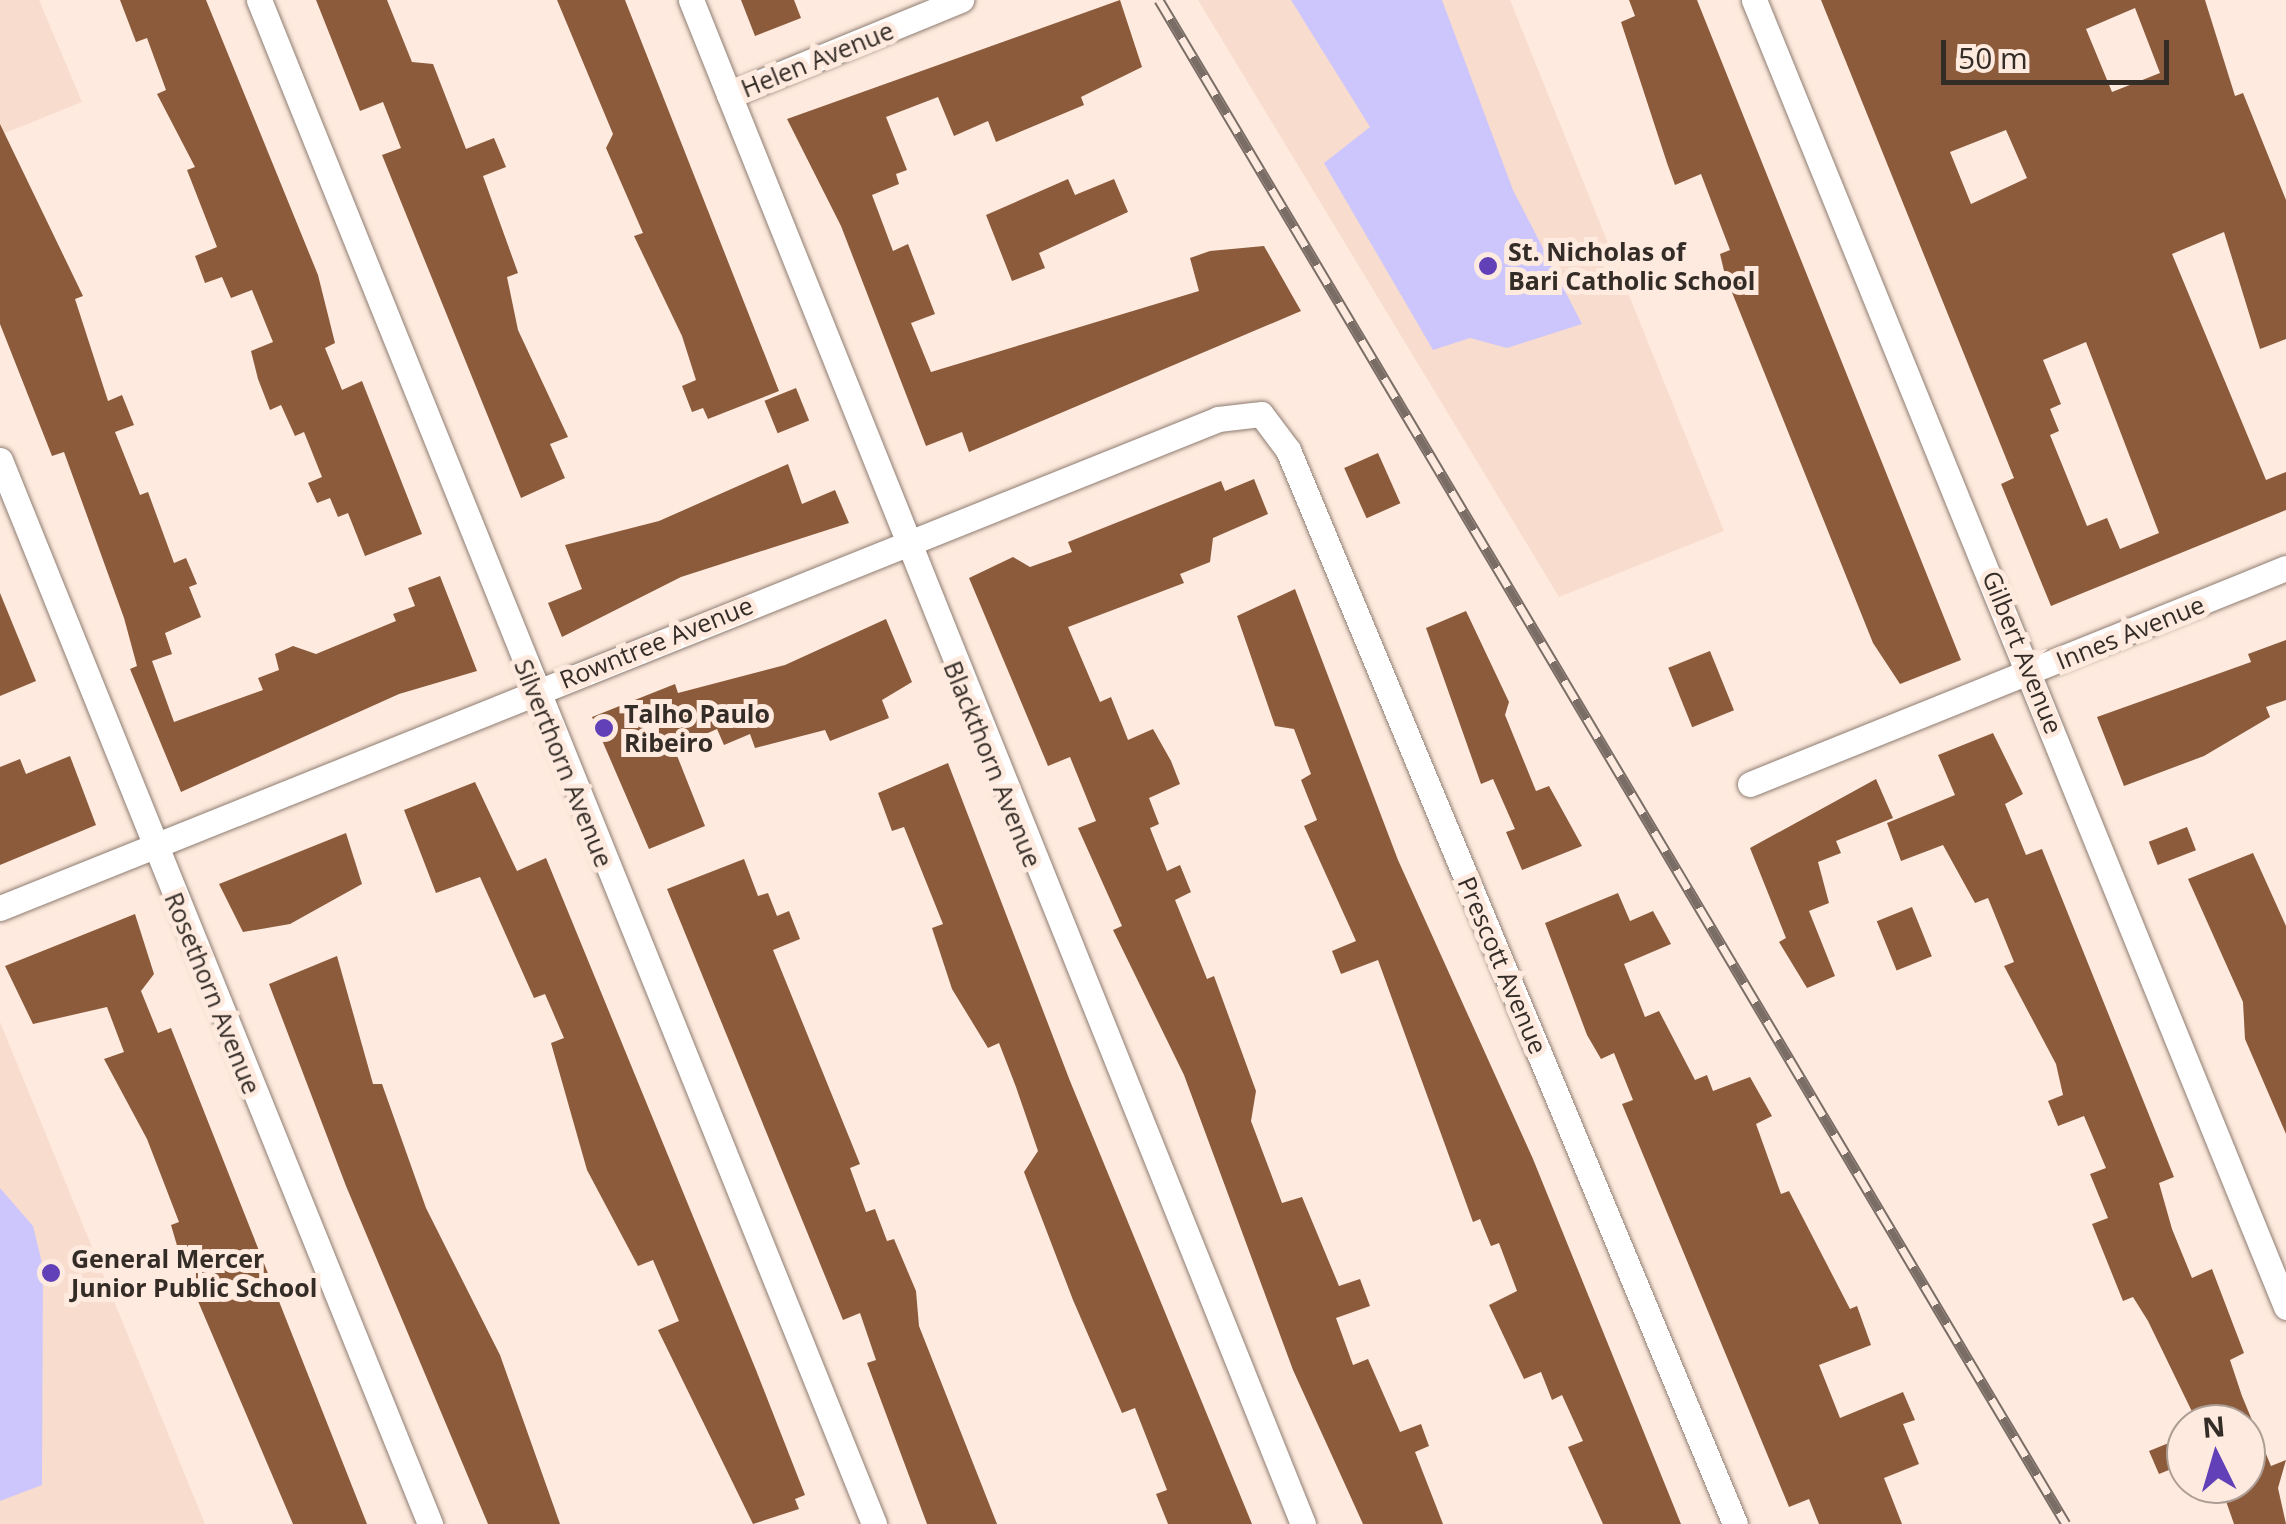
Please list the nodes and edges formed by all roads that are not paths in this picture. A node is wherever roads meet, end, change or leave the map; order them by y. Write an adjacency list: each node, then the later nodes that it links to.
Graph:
1 (259, 0): 11 (street, Silverthorn Avenue)
2 (691, 0): 5 (street, Blackthorn Avenue)
3 (961, 0): 5 (street, Helen Avenue)
4 (1754, 0): 10 (street, Gilbert Avenue)
5 (729, 95): 8 (street, Blackthorn Avenue)
6 (1262, 414): 8 (street, Rowntree Avenue); 19 (street, Prescott Avenue)
7 (0, 460): 13 (street, Rosethorn Avenue)
8 (905, 544): 11 (street, Rowntree Avenue); 18 (street, Blackthorn Avenue)
9 (2286, 568): 10 (street, Innes Avenue)
10 (2032, 672): 12 (street, Innes Avenue); 15 (street, Gilbert Avenue)
11 (534, 690): 13 (street, Rowntree Avenue); 17 (street, Silverthorn Avenue)
12 (1750, 784)
13 (153, 844): 14 (street, Rowntree Avenue); 16 (street, Rosethorn Avenue)
14 (0, 908)
15 (2286, 1307)
16 (430, 1524)
17 (874, 1524)
18 (1303, 1524)
19 (1735, 1524)

